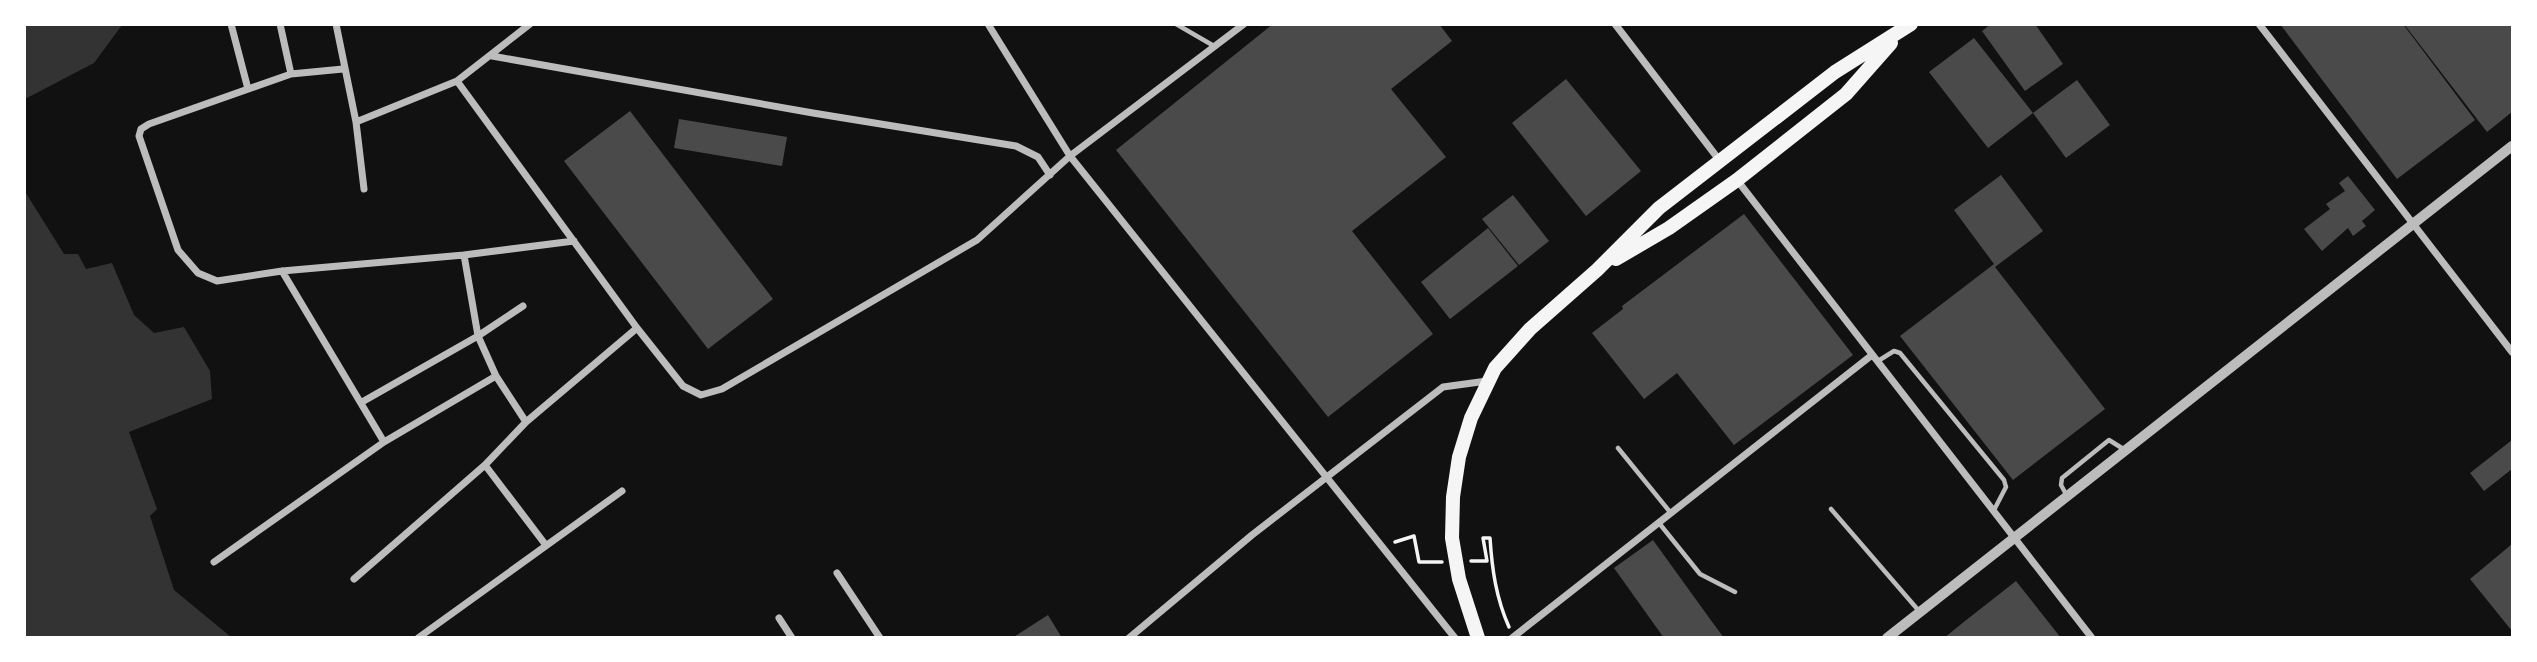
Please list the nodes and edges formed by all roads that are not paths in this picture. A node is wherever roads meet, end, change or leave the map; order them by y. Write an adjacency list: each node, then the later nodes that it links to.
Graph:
1 (231, 24): 16 (street)
2 (280, 24): 14 (street)
3 (335, 24): 13 (street)
4 (530, 24): 12 (street)
5 (988, 24): 19 (street)
6 (1176, 24): 11 (lane)
7 (1244, 24): 11 (street)
8 (1615, 24): 20 (street)
9 (2259, 24): 24 (street)
10 (1902, 27): 20 (main road); 22 (main road)
11 (1215, 46): 19 (street)
12 (492, 56): 15 (street); 21 (street)
13 (343, 69): 14 (street); 17 (street)
14 (291, 74): 16 (street)
15 (457, 81): 17 (street); 25 (street)
16 (248, 89): 28 (street)
17 (356, 122): 23 (street)
18 (2512, 146): 24 (street)
19 (1070, 156): 21 (street); 42 (street)
20 (1720, 161): 27 (main road)
21 (1050, 175): 30 (street)
22 (1737, 180): 27 (main road); 33 (street)
23 (364, 189)
24 (2413, 224): 32 (street); 40 (street)
25 (574, 241): 26 (street); 30 (street)
26 (464, 255): 28 (street); 31 (street)
27 (1597, 270): 35 (main road)
28 (282, 271): 36 (street)
29 (523, 306): 31 (street)
30 (637, 328): 37 (street)
31 (478, 336): 34 (street); 36 (street)
32 (2512, 352)
33 (1875, 358): 46 (street); 46 (lane); 47 (street)
34 (496, 376): 37 (street); 38 (street)
35 (1487, 381): 42 (street); 63 (main road)
36 (362, 402): 38 (street)
37 (526, 422): 41 (street)
38 (384, 442): 51 (street)
39 (1618, 448): 47 (lane)
40 (2126, 450): 44 (street); 44 (lane)
41 (485, 465): 50 (street); 53 (street)
42 (1328, 478): 61 (street); 62 (street)
43 (622, 491): 50 (street)
44 (2067, 496): 49 (street)
45 (1831, 509): 55 (lane)
46 (1993, 510): 49 (street)
47 (1670, 512): 48 (street)
48 (1658, 522): 54 (lane); 57 (street)
49 (2014, 537): 55 (street); 65 (street)
50 (545, 544): 58 (street)
51 (214, 562)
52 (837, 573): 60 (street)
53 (354, 579)
54 (1735, 592)
55 (1919, 612): 64 (street)
56 (779, 618): 59 (street)
57 (1512, 637)
58 (418, 638)
59 (792, 638)
60 (880, 638)
61 (1129, 638)
62 (1455, 638)
63 (1478, 638)
64 (1887, 638)
65 (2092, 638)

